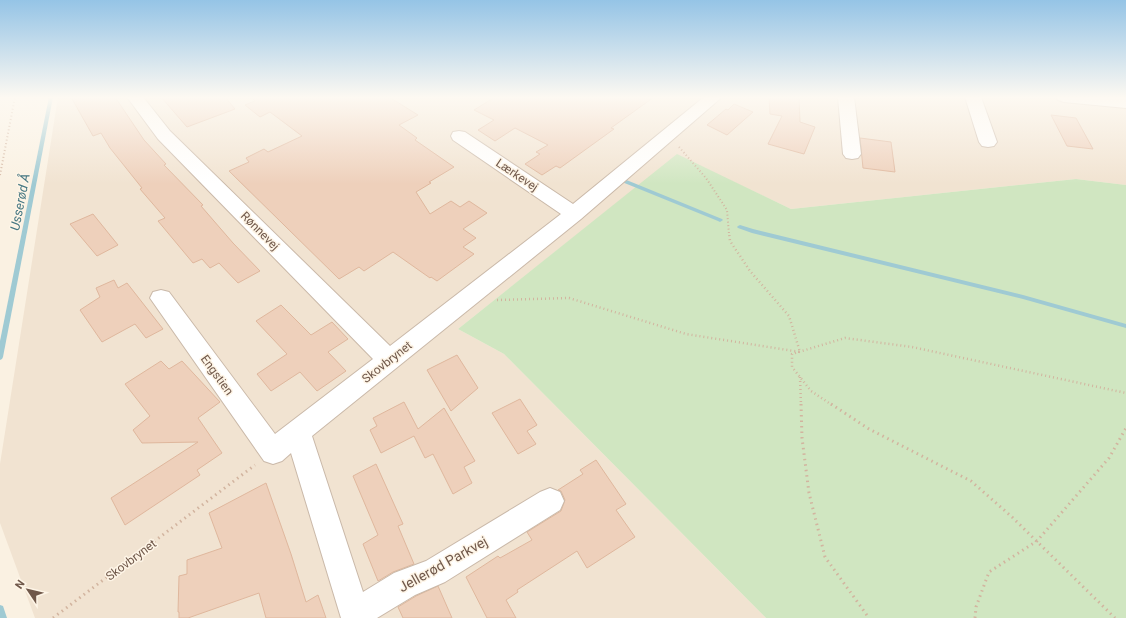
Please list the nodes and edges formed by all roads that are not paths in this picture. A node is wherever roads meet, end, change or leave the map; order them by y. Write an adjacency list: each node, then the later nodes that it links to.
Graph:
1 (157, 126): 10 (street, Rønnevej)
2 (679, 126): 8 (street, Skovbrynet)
3 (849, 126): 7 (street)
4 (983, 126): 6 (street)
5 (459, 136): 8 (street, Lærkevej)
6 (988, 142)
7 (852, 154)
8 (574, 214): 10 (street, Skovbrynet)
9 (161, 298): 12 (street, Engstien)
10 (389, 360): 11 (street, Skovbrynet)
11 (298, 432): 12 (street, Skovbrynet); 14 (street, Jellerød Parkvej)
12 (273, 452)
13 (550, 501): 14 (street, Jellerød Parkvej)
14 (355, 616)

